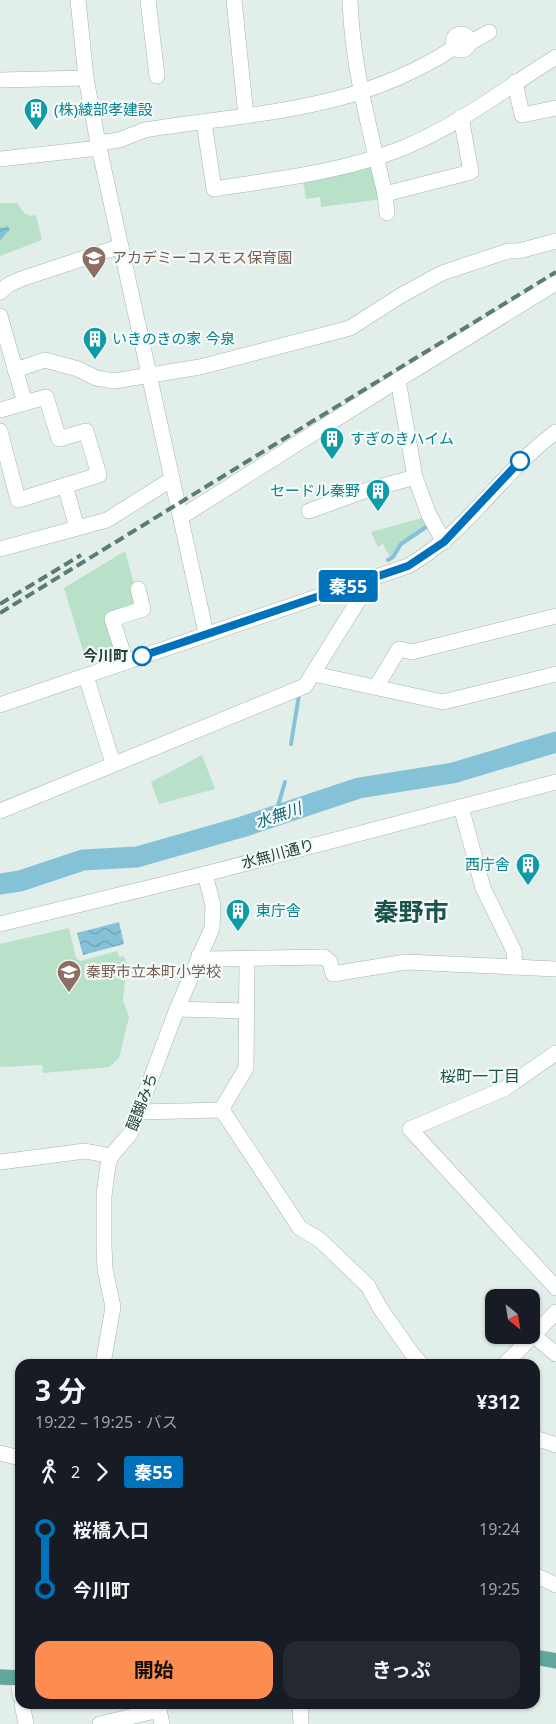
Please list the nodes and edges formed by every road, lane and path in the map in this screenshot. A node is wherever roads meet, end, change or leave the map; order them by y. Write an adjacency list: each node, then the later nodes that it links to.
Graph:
1 (78, 0): 8 (street)
2 (148, 0): 7 (street)
3 (234, 0): 13 (street)
4 (350, 0): 11 (street)
5 (489, 32): 11 (street)
6 (556, 57): 10 (street)
7 (158, 76)
8 (86, 78): 9 (street); 16 (street)
9 (0, 80)
10 (515, 82): 12 (street); 14 (street)
11 (361, 93): 13 (street); 17 (street)
12 (556, 108)
13 (246, 116): 15 (street)
14 (461, 116): 17 (street); 19 (street)
15 (204, 122): 16 (street); 17 (street)
16 (99, 145): 18 (street); 22 (street)
17 (376, 157): 19 (street)
18 (0, 160)
19 (385, 194): 20 (street)
20 (386, 213)
21 (556, 241): 27 (street)
22 (121, 246): 24 (street); 27 (street)
23 (556, 283): 28 (street)
24 (0, 292)
25 (0, 316): 26 (street)
26 (15, 370): 27 (street); 29 (street)
27 (150, 376): 34 (street)
28 (398, 380): 33 (street); 37 (street)
29 (25, 403): 30 (street); 35 (street)
30 (0, 410)
31 (0, 431): 35 (street)
32 (554, 439): 39 (street)
33 (415, 478): 36 (street); 39 (street)
34 (172, 479): 37 (street); 38 (street)
35 (65, 485): 38 (street)
36 (309, 511)
37 (181, 517): 44 (street)
38 (78, 528): 40 (street)
39 (444, 542): 41 (street)
40 (0, 549)
41 (373, 577): 44 (street); 46 (street)
42 (138, 588): 45 (street)
43 (556, 616): 49 (street)
44 (206, 634): 45 (street)
45 (126, 662): 48 (street)
46 (314, 674): 49 (street); 51 (street)
47 (556, 674): 49 (street)
48 (86, 676): 50 (street); 51 (street)
49 (376, 688)
50 (0, 705)
51 (112, 764): 54 (street)
52 (556, 782): 53 (street, 水無川通り)
53 (461, 807): 55 (street, 水無川通り); 59 (street)
54 (0, 811)
55 (205, 874): 56 (street, 水無川通り); 57 (street, 醍醐みち)
56 (0, 924)
57 (199, 956): 58 (street); 61 (street, 醍醐みち)
58 (247, 958): 59 (street); 62 (street)
59 (515, 967): 60 (street)
60 (556, 969)
61 (177, 1009): 62 (street); 65 (street, 醍醐みち)
62 (246, 1011): 64 (street)
63 (556, 1053): 68 (street)
64 (223, 1110): 65 (street); 75 (street)
65 (138, 1112): 66 (street, 醍醐みち)
66 (111, 1156): 67 (street); 74 (street, 醍醐みち)
67 (0, 1162)
68 (556, 1288)
69 (556, 1312): 70 (street)
70 (540, 1328)
71 (540, 1341): 73 (street)
72 (524, 1344): 76 (street)
73 (556, 1354)
74 (103, 1359)
75 (417, 1359)
76 (510, 1359)
77 (540, 1440): 78 (street)
78 (556, 1445)
79 (0, 1454): 80 (street)
80 (15, 1457)
81 (540, 1577): 82 (street)
82 (556, 1585)
83 (540, 1658): 84 (main road)
84 (556, 1661)
85 (0, 1677): 86 (main road)
86 (15, 1678)
87 (23, 1709): 89 (street)
88 (300, 1709): 92 (street)
89 (26, 1724)
90 (100, 1724): 91 (street)
91 (162, 1724)
92 (301, 1724)

